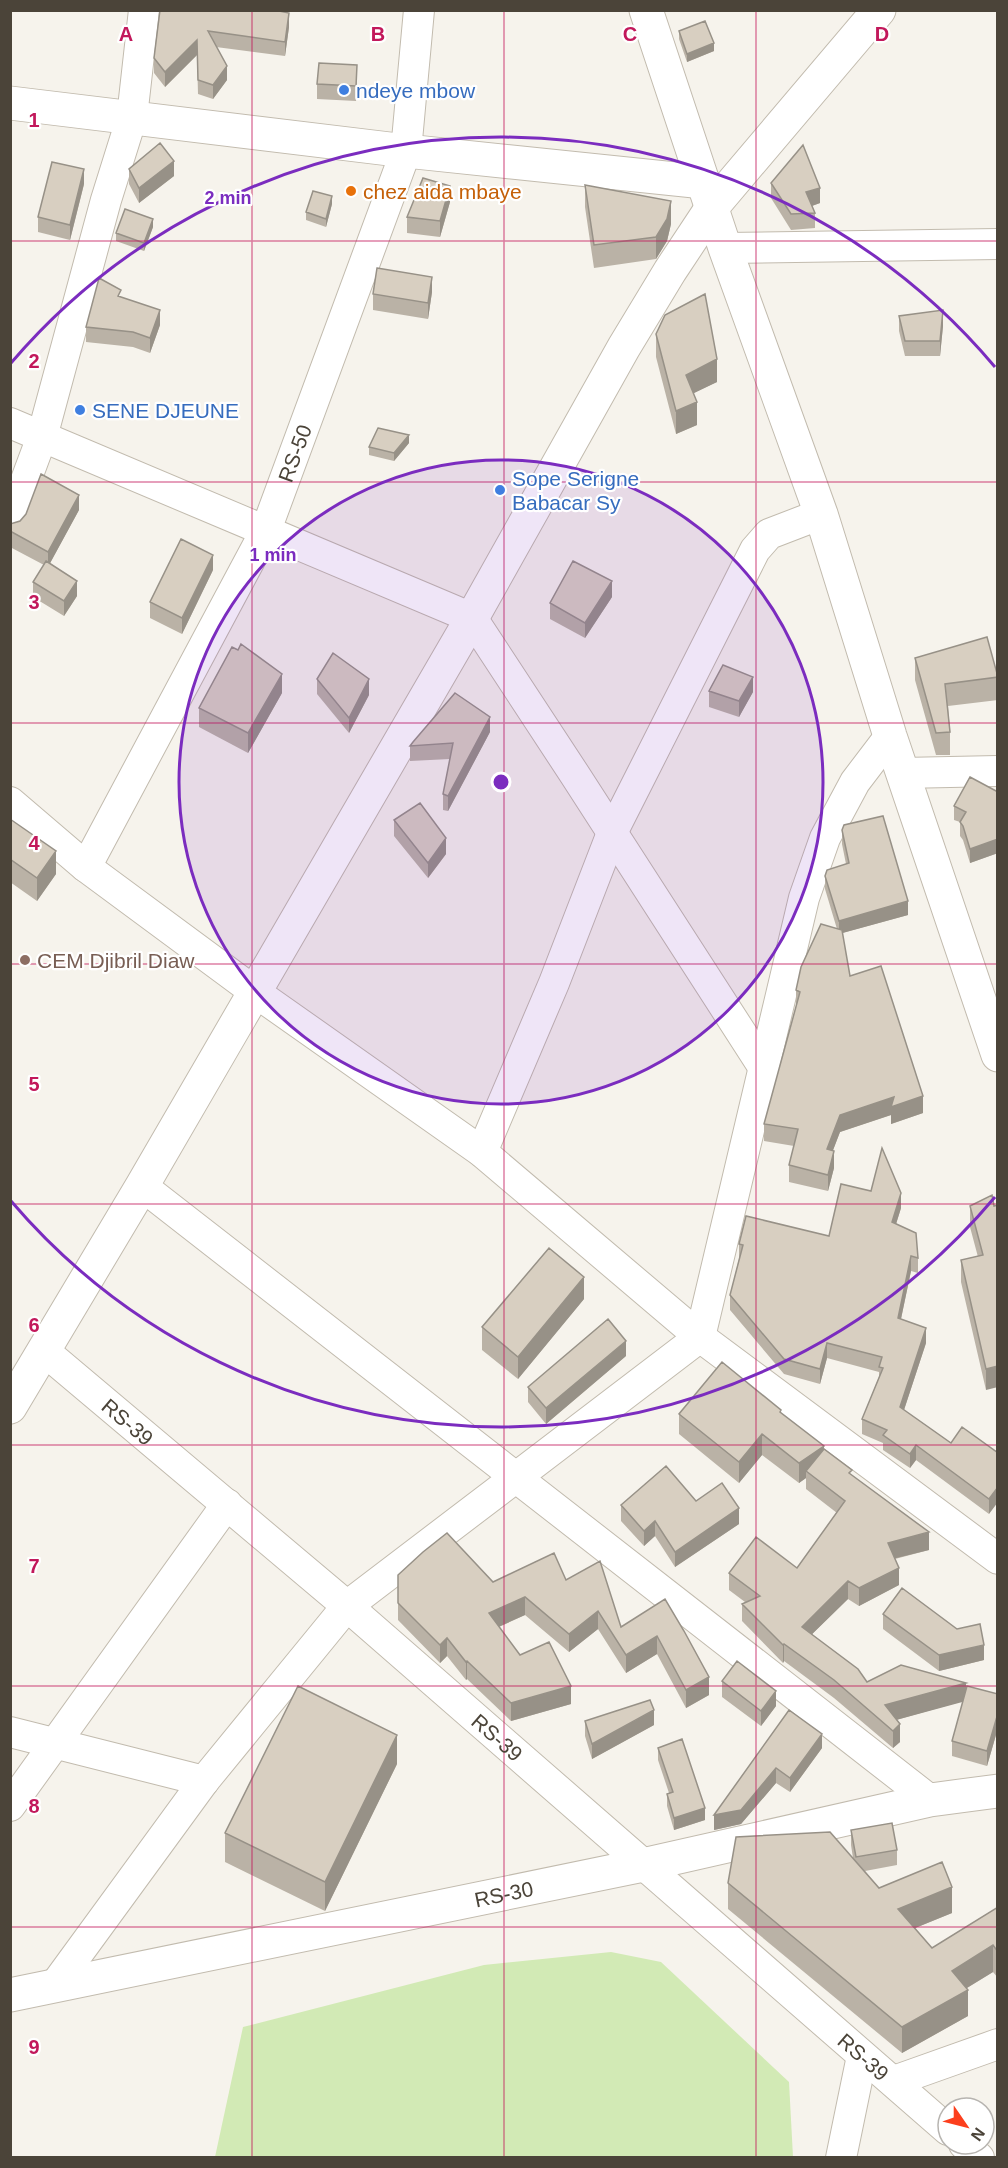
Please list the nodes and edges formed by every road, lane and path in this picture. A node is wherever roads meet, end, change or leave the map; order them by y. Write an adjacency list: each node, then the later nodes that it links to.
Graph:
1 (144, 10): 6 (street)
2 (419, 10): 7 (street, RS-50)
3 (646, 10): 8 (street)
4 (879, 10): 8 (street)
5 (10, 103): 6 (street)
6 (132, 117): 7 (street); 12 (street)
7 (406, 151): 8 (street); 15 (street, RS-50)
8 (708, 194): 10 (street); 16 (street)
9 (998, 244): 10 (street)
10 (725, 248): 13 (street)
11 (10, 423): 12 (street)
12 (42, 437): 14 (street); 15 (street)
13 (821, 514): 17 (street); 21 (street)
14 (10, 523)
15 (266, 530): 16 (street); 22 (street, RS-50)
16 (472, 618): 21 (street); 23 (street)
17 (890, 736): 19 (street); 25 (street)
18 (998, 771): 19 (street)
19 (902, 774): 24 (street)
20 (10, 802): 22 (street)
21 (612, 833): 25 (street); 26 (street)
22 (86, 867): 23 (street)
23 (255, 992): 26 (street); 27 (street)
24 (998, 1054)
25 (764, 1068): 28 (street)
26 (482, 1152): 28 (street)
27 (142, 1186): 29 (street); 31 (street)
28 (700, 1337): 31 (street); 33 (street)
29 (43, 1350): 30 (street); 32 (street, RS-39)
30 (10, 1407)
31 (516, 1476): 34 (street); 39 (street)
32 (227, 1504): 34 (street, RS-39); 36 (street)
33 (998, 1559)
34 (347, 1606): 37 (street); 41 (street, RS-39)
35 (10, 1732): 36 (street)
36 (54, 1744): 37 (street); 40 (street)
37 (204, 1781): 42 (street)
38 (998, 1791): 39 (street, RS-30)
39 (930, 1800): 41 (street, RS-30)
40 (10, 1806)
41 (643, 1865): 42 (street, RS-30); 45 (street, RS-39)
42 (55, 1985): 43 (street, RS-30)
43 (10, 1995)
44 (998, 2044): 46 (street)
45 (862, 2056): 46 (street, RS-39); 48 (street)
46 (894, 2081): 47 (street, RS-39)
47 (936, 2119)
48 (841, 2157)

